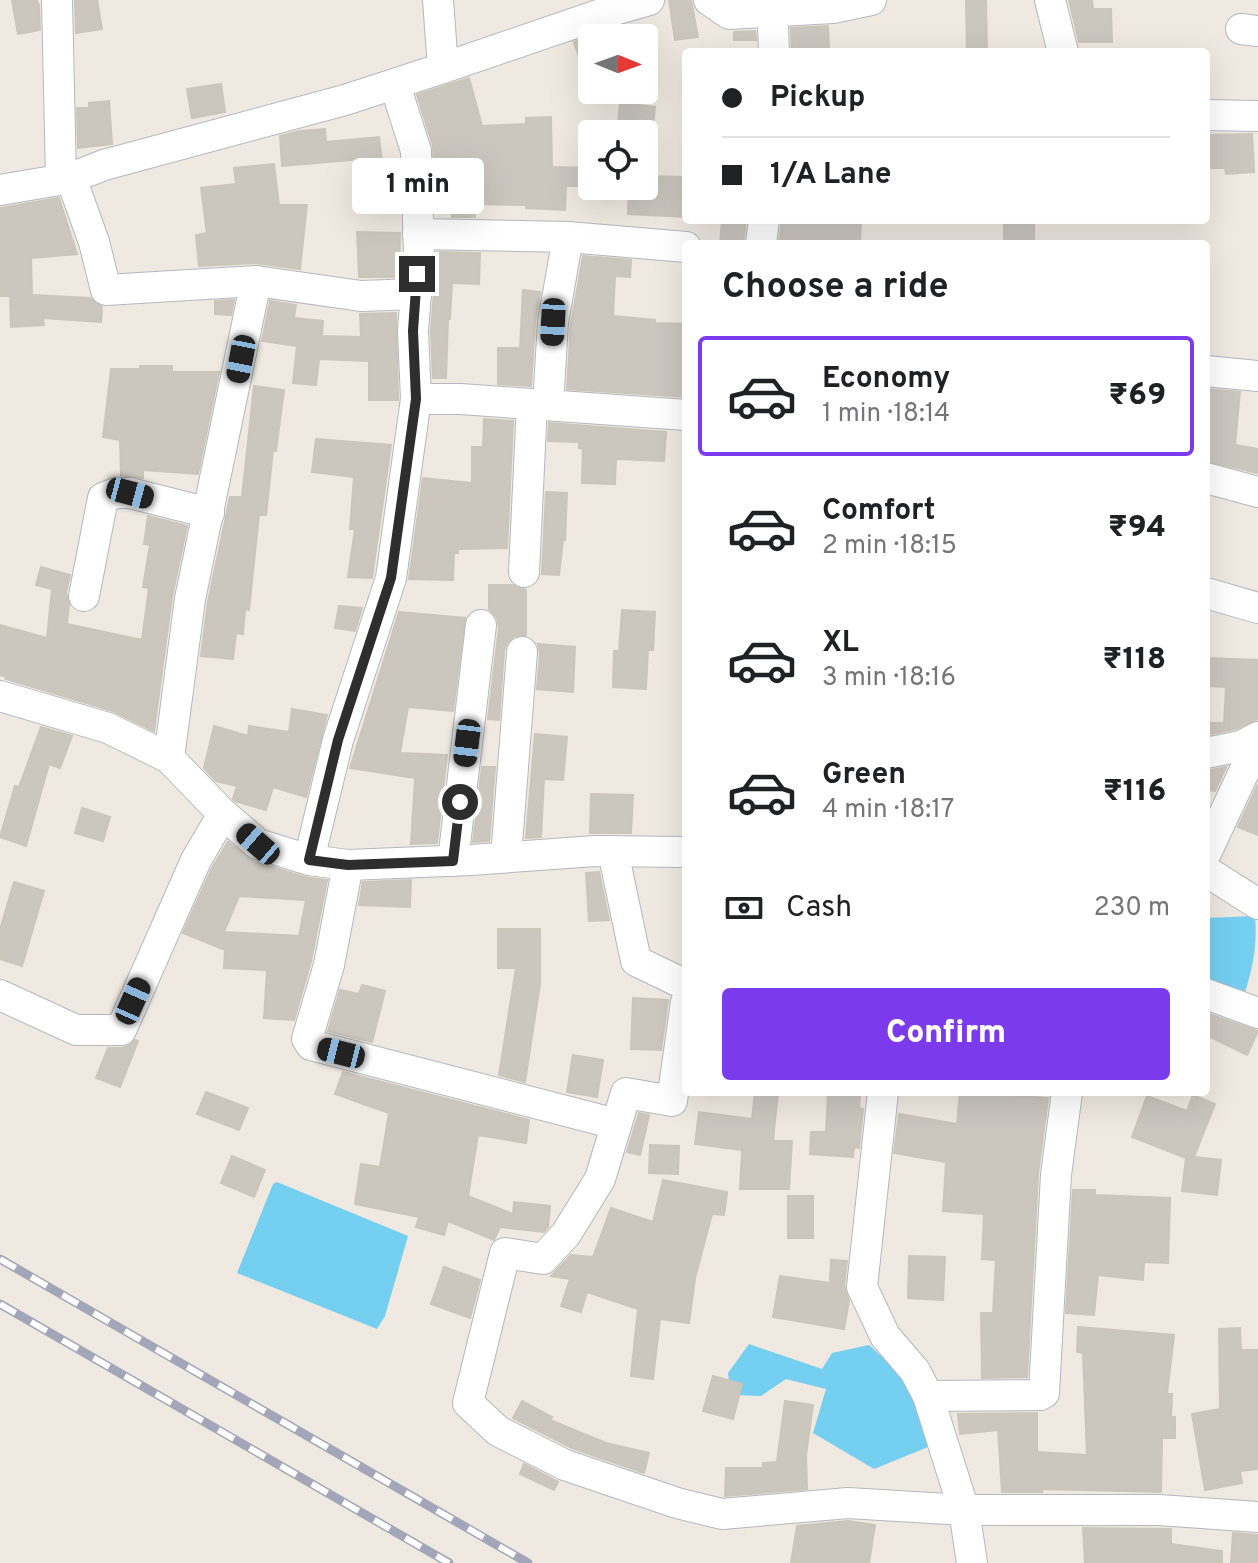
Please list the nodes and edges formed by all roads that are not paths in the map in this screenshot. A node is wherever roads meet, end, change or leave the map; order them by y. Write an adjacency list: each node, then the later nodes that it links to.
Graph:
1 (57, 0): 14 (street)
2 (438, 0): 10 (street)
3 (649, 0): 10 (street)
4 (709, 0): 7 (street)
5 (871, 0): 7 (street)
6 (1050, 0): 9 (street)
7 (773, 5): 8 (street)
8 (774, 48)
9 (1062, 48)
10 (443, 68): 11 (street)
11 (395, 85): 14 (street); 16 (street)
12 (1210, 115): 13 (street)
13 (1258, 116)
14 (66, 179): 15 (street); 19 (street)
15 (0, 190)
16 (418, 234): 17 (street); 20 (street)
17 (568, 237): 18 (street); 24 (street)
18 (682, 247)
19 (256, 281): 20 (street); 28 (street)
20 (416, 294): 23 (street)
21 (1210, 371): 22 (street)
22 (1258, 376)
23 (416, 399): 24 (street); 44 (street)
24 (540, 404): 25 (street); 29 (street)
25 (682, 415)
26 (1210, 479): 27 (street)
27 (1258, 492)
28 (209, 513): 31 (street); 38 (street)
29 (524, 572)
30 (1210, 594): 32 (street)
31 (84, 596)
32 (1258, 608)
33 (481, 625): 45 (street)
34 (522, 652): 43 (street)
35 (0, 696): 38 (street)
36 (1258, 739): 37 (street); 40 (street)
37 (1210, 752)
38 (169, 758): 39 (street)
39 (223, 814): 44 (street); 50 (street)
40 (1210, 844)
41 (613, 851): 42 (street); 43 (street); 49 (street)
42 (682, 852)
43 (506, 857): 45 (street)
44 (309, 860): 46 (street)
45 (453, 861): 46 (street)
46 (348, 865): 56 (street)
47 (1210, 874): 48 (street)
48 (1258, 904)
49 (682, 983)
50 (0, 995)
51 (1210, 995): 52 (street)
52 (1258, 1013)
53 (682, 1030): 56 (street)
54 (883, 1096): 57 (street)
55 (1066, 1096): 57 (street)
56 (616, 1124): 58 (street)
57 (928, 1396): 58 (street)
58 (964, 1510): 59 (street); 60 (street)
59 (1258, 1517)
60 (972, 1563)

